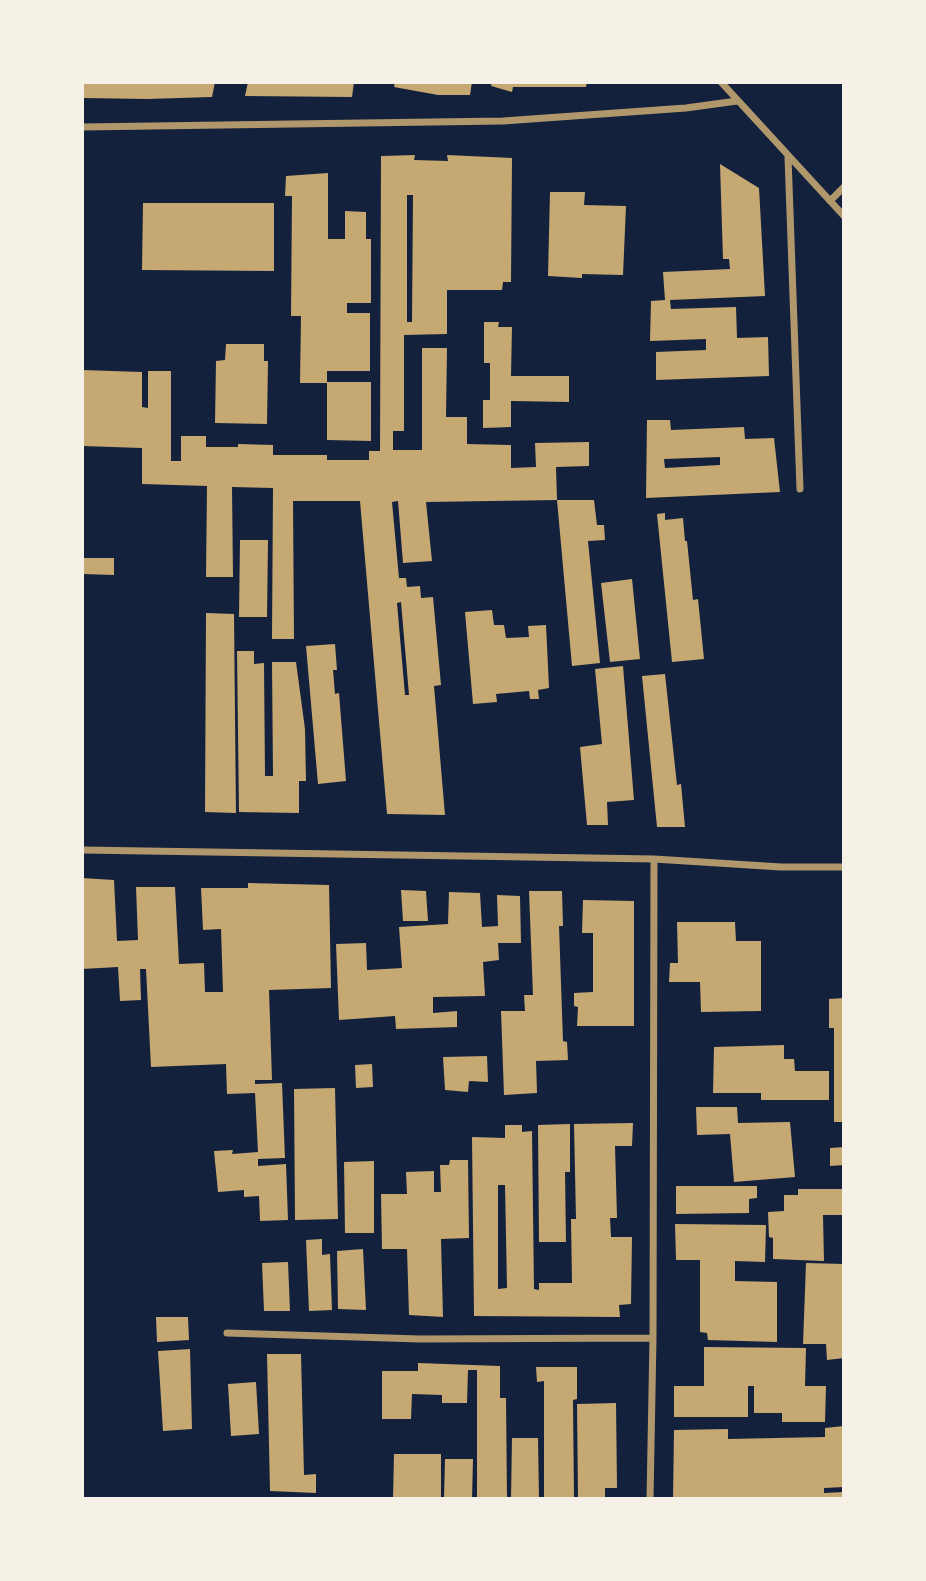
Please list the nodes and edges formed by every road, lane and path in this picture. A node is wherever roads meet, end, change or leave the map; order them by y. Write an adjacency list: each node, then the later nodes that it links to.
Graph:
1 (721, 82): 2 (street)
2 (737, 101): 3 (street); 4 (street)
3 (82, 127)
4 (788, 157): 6 (street); 8 (street)
5 (844, 187): 6 (street)
6 (830, 201): 7 (street)
7 (844, 216)
8 (800, 489)
9 (82, 850): 10 (street)
10 (654, 859): 11 (street); 13 (street)
11 (844, 867)
12 (227, 1333): 13 (street)
13 (653, 1338): 14 (street)
14 (650, 1499)

